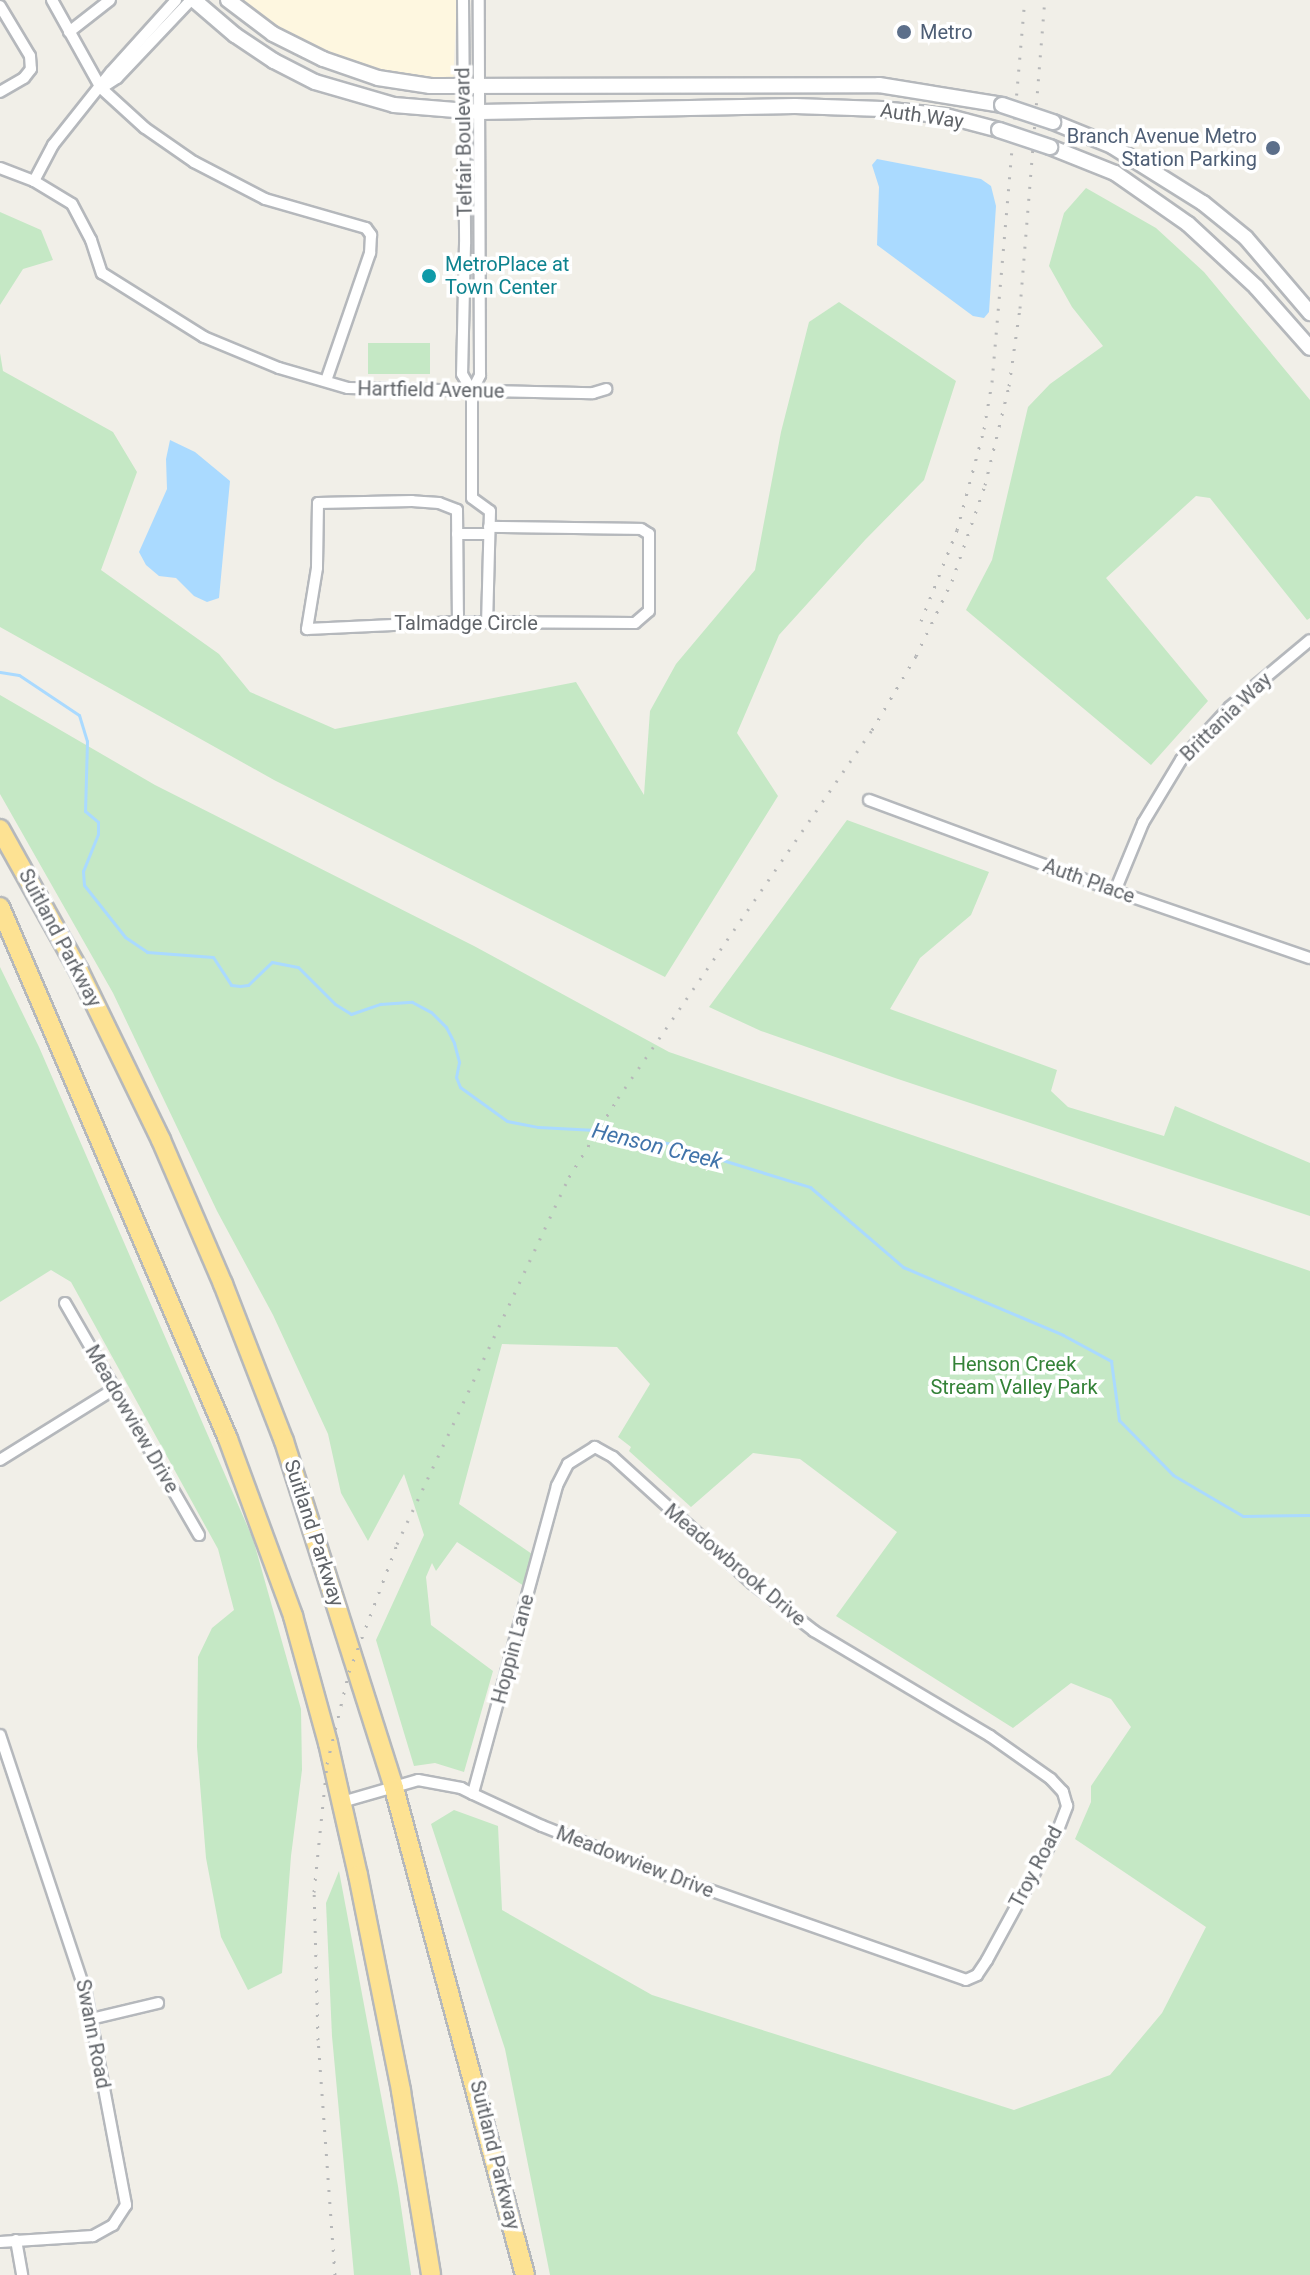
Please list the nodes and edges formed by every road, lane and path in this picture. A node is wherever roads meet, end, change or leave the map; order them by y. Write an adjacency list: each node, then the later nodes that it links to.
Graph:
1 (52, 0): 9 (street)
2 (110, 0): 9 (street)
3 (176, 0): 11 (street)
4 (192, 0): 11 (street); 14 (street, Auth Way)
5 (228, 0): 12 (street, Auth Way)
6 (463, 0): 12 (street, Telfair Boulevard)
7 (479, 0): 10 (street, Telfair Boulevard)
8 (0, 6): 13 (street)
9 (69, 32): 11 (street)
10 (481, 87): 12 (street, Auth Way); 15 (street, Telfair Boulevard); 20 (street, Auth Way, bridge)
11 (101, 88): 17 (street); 22 (street)
12 (463, 88): 14 (street, Telfair Boulevard)
13 (0, 92)
14 (460, 110): 15 (street, Auth Way); 19 (street, Telfair Boulevard)
15 (480, 112): 18 (street, Telfair Boulevard); 21 (street, Auth Way, bridge)
16 (0, 168): 17 (street, Hartfield Avenue)
17 (34, 181): 22 (street, Hartfield Avenue)
18 (480, 282): 19 (street); 24 (street, Telfair Boulevard)
19 (464, 283): 24 (street, Telfair Boulevard)
20 (1310, 313)
21 (1310, 348)
22 (326, 381): 24 (street, Hartfield Avenue)
23 (606, 389): 24 (street, Hartfield Avenue)
24 (472, 391): 25 (street, Telfair Boulevard)
25 (472, 498): 26 (street); 27 (street)
26 (457, 510): 28 (street); 29 (street, Talmadge Circle)
27 (489, 531): 28 (street); 30 (street); 30 (street, Talmadge Circle)
28 (457, 534): 29 (street)
29 (458, 622): 30 (street, Talmadge Circle)
30 (487, 622)
31 (1310, 640): 34 (street, Brittania Way)
32 (869, 800): 34 (street, Auth Place)
33 (0, 829): 44 (highway, Suitland Parkway)
34 (1115, 891): 36 (street, Auth Place)
35 (0, 907): 46 (highway, Suitland Parkway)
36 (1310, 958)
37 (65, 1303): 38 (street, Meadowview Drive)
38 (114, 1389): 39 (street); 41 (street, Meadowview Drive)
39 (0, 1460)
40 (552, 1505): 43 (street, Meadowbrook Drive); 45 (street, Hoppin Lane)
41 (199, 1535)
42 (0, 1735): 49 (street, Swann Road)
43 (990, 1736): 47 (street, Troy Road)
44 (394, 1788): 45 (street, Meadowview Drive); 46 (street, Meadowview Drive); 54 (highway, Suitland Parkway)
45 (473, 1794): 47 (street, Meadowview Drive)
46 (342, 1802): 53 (highway, Suitland Parkway)
47 (929, 1968)
48 (158, 2003): 49 (street)
49 (91, 2019): 50 (street, Swann Road)
50 (16, 2240): 51 (street, Swann Road); 52 (street)
51 (0, 2242)
52 (22, 2275)
53 (431, 2275)
54 (525, 2275)

